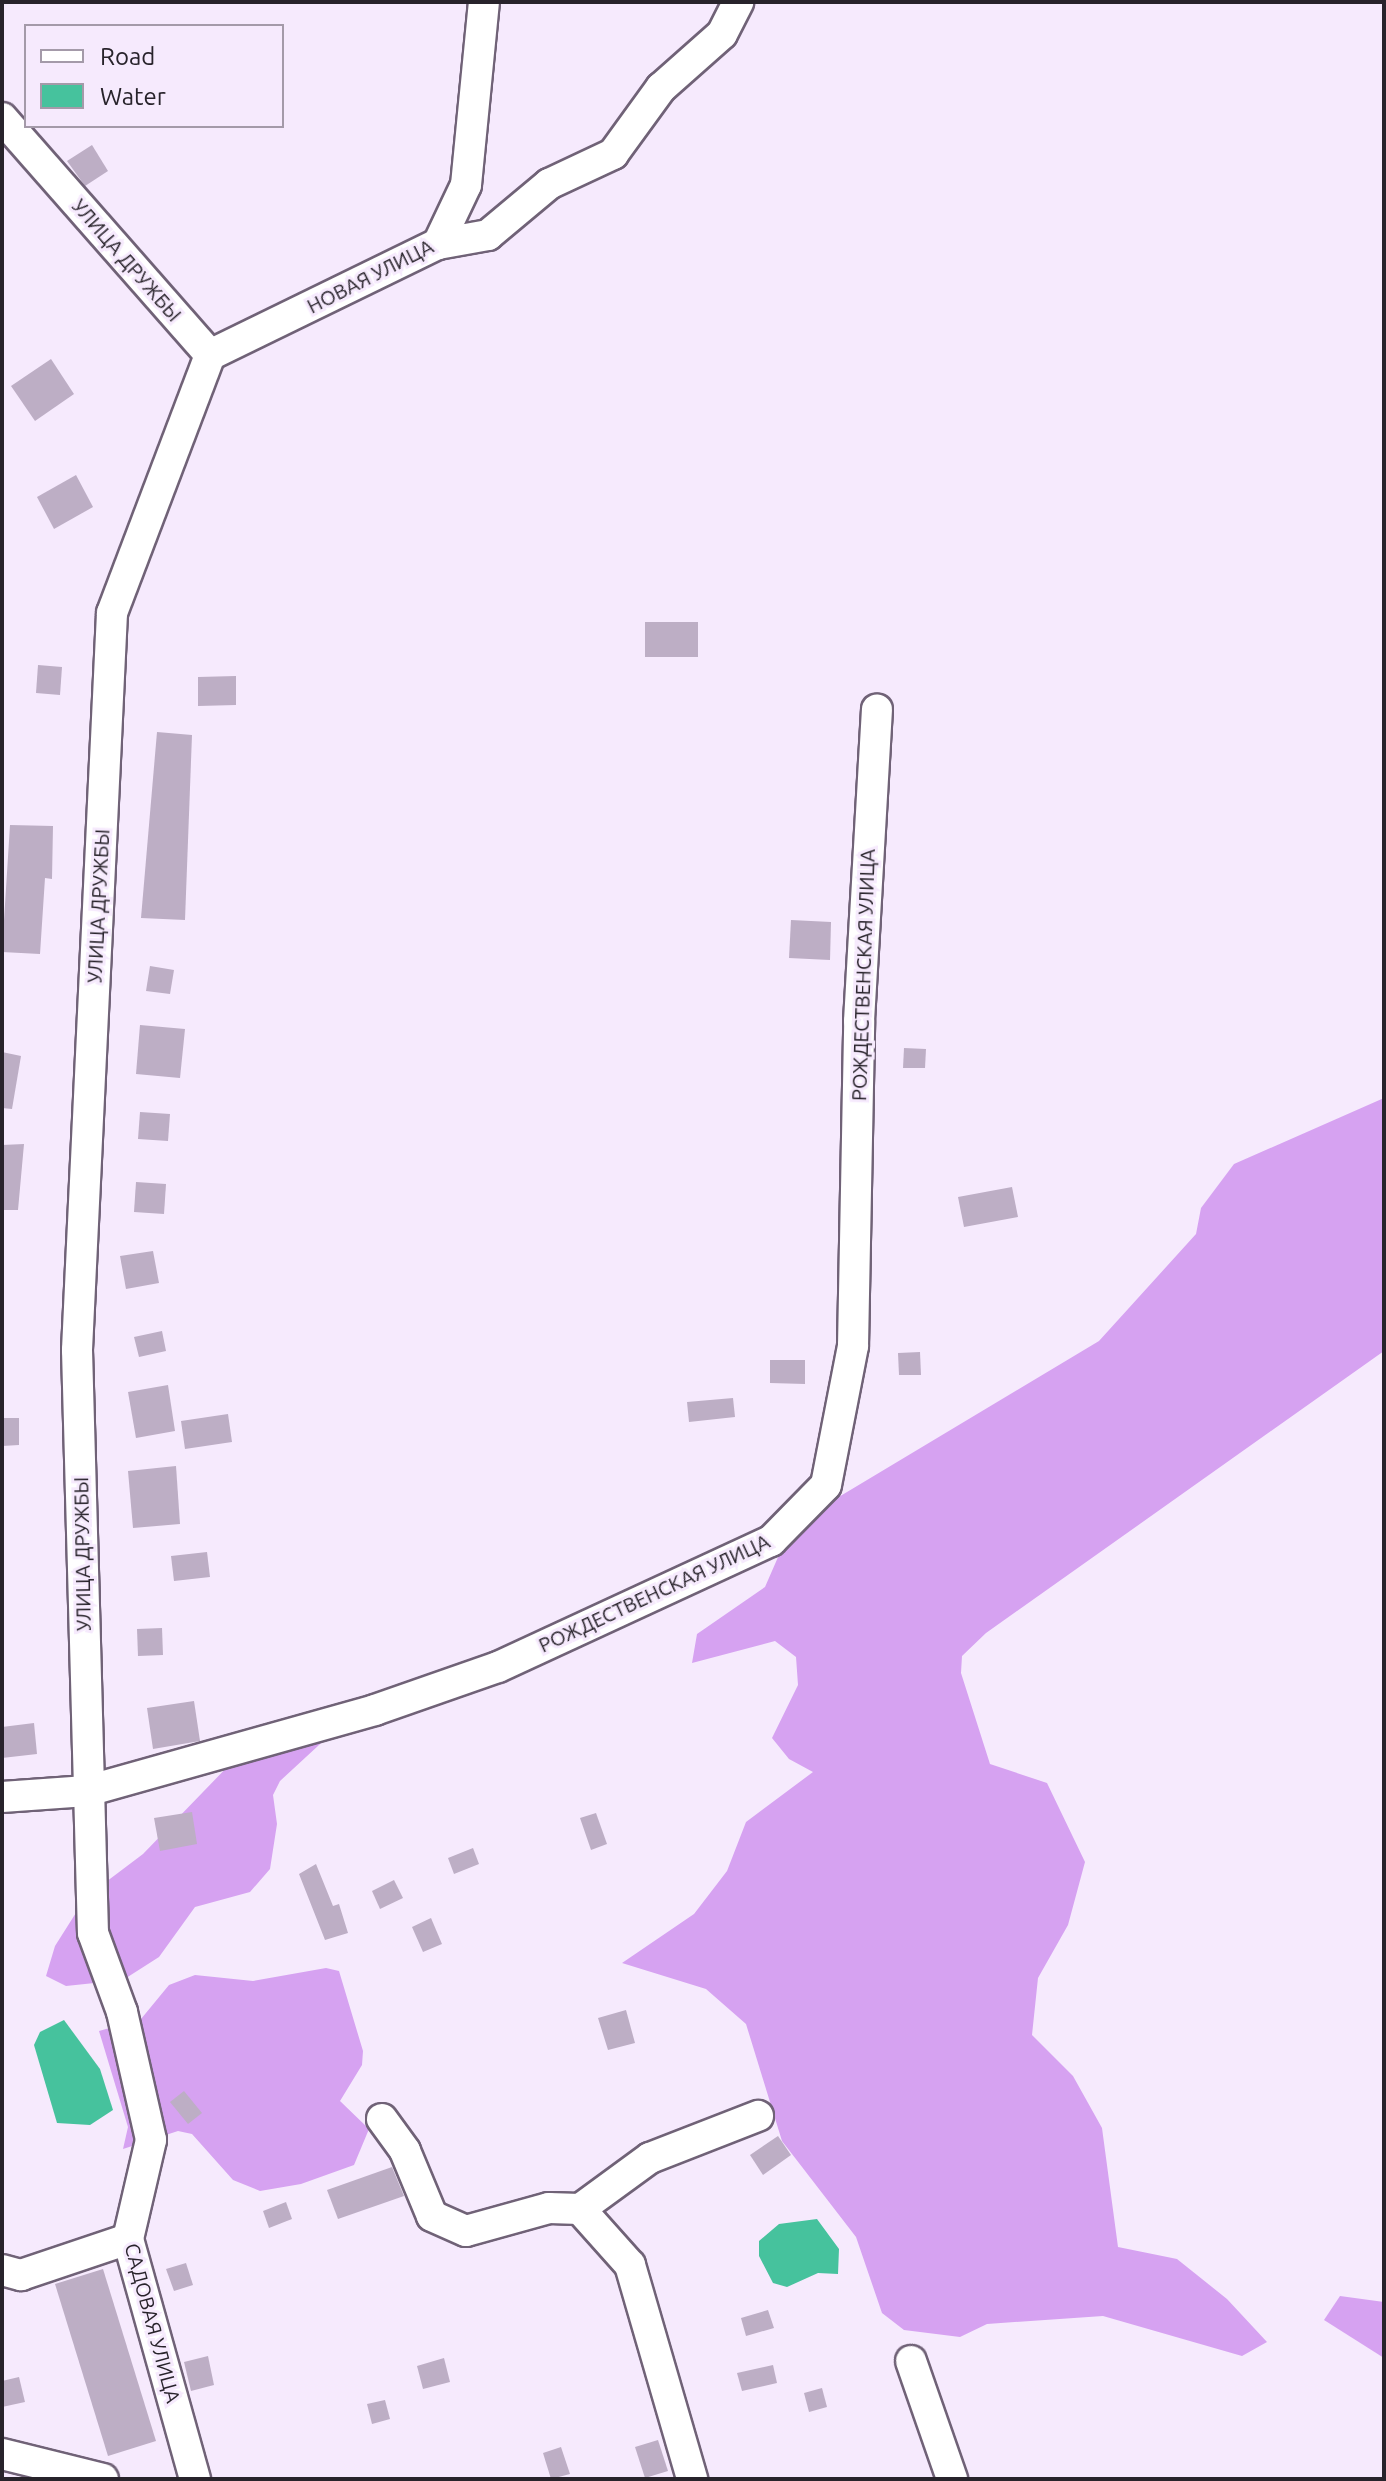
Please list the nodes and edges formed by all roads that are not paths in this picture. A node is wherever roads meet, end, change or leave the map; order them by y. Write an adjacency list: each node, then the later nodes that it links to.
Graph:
1 (484, 2): 4 (street, НОВАЯ УЛИЦА)
2 (738, 2): 4 (street)
3 (2, 118): 5 (street, УЛИЦА ДРУЖБЫ)
4 (438, 244): 5 (street, НОВАЯ УЛИЦА)
5 (210, 355): 7 (street, УЛИЦА ДРУЖБЫ)
6 (877, 710): 7 (street, РОЖДЕСТВЕНСКАЯ УЛИЦА)
7 (87, 1791): 8 (street, РОЖДЕСТВЕНСКАЯ УЛИЦА); 12 (street, САДОВАЯ УЛИЦА)
8 (2, 1797)
9 (758, 2116): 11 (street)
10 (382, 2119): 11 (street)
11 (580, 2209): 18 (street)
12 (128, 2239): 13 (street); 17 (street, САДОВАЯ УЛИЦА)
13 (2, 2270)
14 (911, 2361): 19 (street)
15 (2, 2454): 16 (street)
16 (103, 2479)
17 (195, 2479)
18 (692, 2479)
19 (952, 2479)

